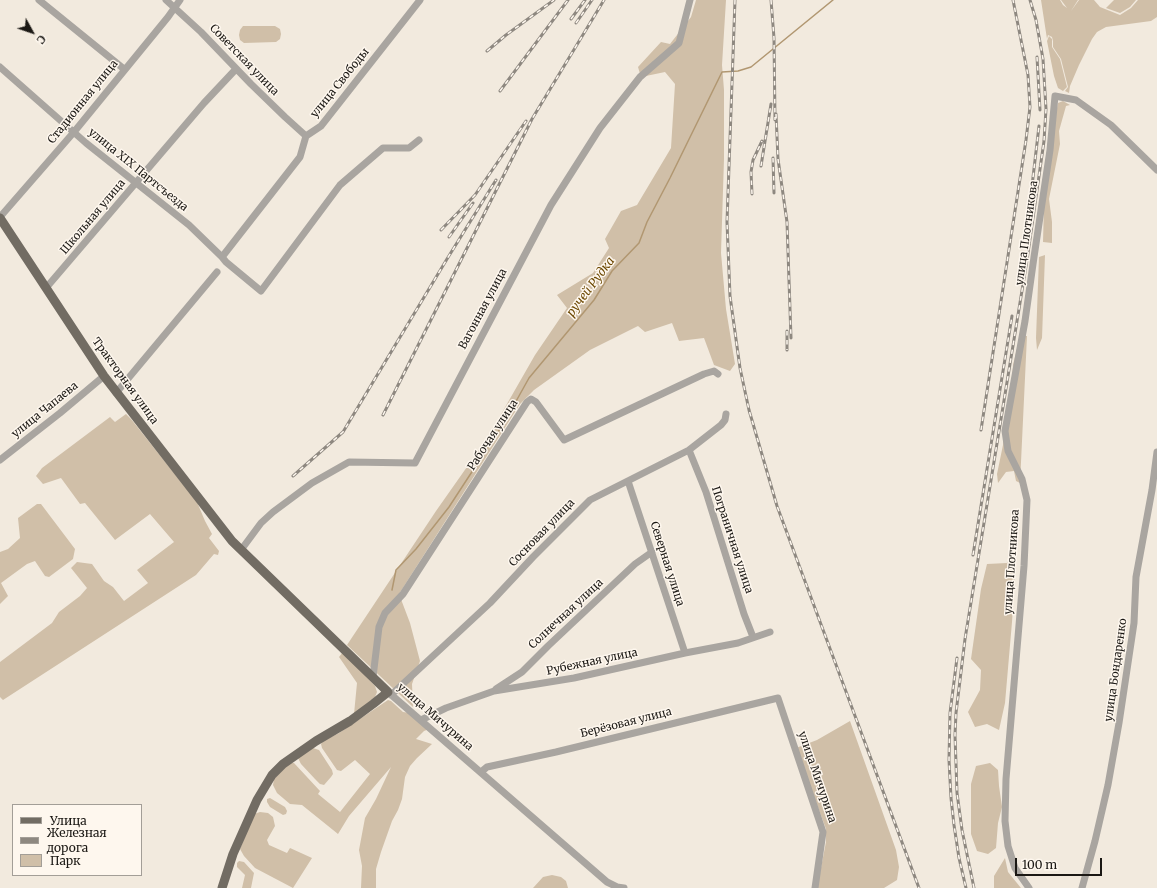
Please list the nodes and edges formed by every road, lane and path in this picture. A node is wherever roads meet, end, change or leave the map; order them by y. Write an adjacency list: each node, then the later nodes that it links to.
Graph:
1 (39, 0): 9 (street)
2 (166, 0): 6 (street, Советская улица)
3 (180, 0): 6 (street, Стадионная улица)
4 (420, 0): 11 (street, улица Свободы)
5 (690, 0): 27 (street, Вагонная улица)
6 (175, 8): 8 (street, Советская улица); 9 (street, Стадионная улица)
7 (0, 67): 10 (street, улица XIX Партсъезда)
8 (236, 69): 11 (street, Советская улица); 14 (street, Школьная улица)
9 (124, 70): 10 (street, Стадионная улица)
10 (74, 132): 14 (street, улица XIX Партсъезда); 15 (street, Стадионная улица)
11 (306, 136): 16 (street)
12 (419, 140): 16 (street, улица XIX Партсъезда)
13 (1157, 170): 41 (street, улица Плотникова)
14 (136, 183): 16 (street, улица XIX Партсъезда); 18 (street, Школьная улица)
15 (0, 218): 18 (main road, Тракторная улица)
16 (222, 257)
17 (217, 272): 21 (street)
18 (46, 288): 20 (main road, Тракторная улица)
19 (718, 374): 32 (street, Рабочая улица)
20 (104, 376): 21 (main road, Тракторная улица); 25 (street, улица Чапаева)
21 (116, 393): 27 (main road, Тракторная улица)
22 (726, 414): 23 (street, Сосновая улица)
23 (689, 450): 26 (street, Сосновая улица); 30 (street, Пограничная улица)
24 (1157, 452): 42 (street, улица Бондаренко)
25 (0, 460)
26 (628, 481): 28 (street, Северная улица); 34 (street, Сосновая улица)
27 (241, 550): 32 (main road, улица Мичурина)
28 (652, 552): 31 (street, Северная улица); 33 (street, Солнечная улица)
29 (770, 632): 30 (street, Рубежная улица)
30 (753, 637): 31 (street, Рубежная улица)
31 (685, 653): 33 (street, Рубежная улица)
32 (373, 676): 34 (main road, улица Мичурина)
33 (494, 691): 36 (street, Рубежная улица)
34 (390, 693): 36 (street, улица Мичурина); 38 (main road)
35 (778, 698): 37 (street, Берёзовая улица); 40 (street, улица Мичурина)
36 (421, 720): 37 (street, улица Мичурина)
37 (480, 772): 39 (street, улица Мичурина)
38 (222, 888)
39 (624, 888)
40 (815, 888)
41 (1029, 888)
42 (1082, 888)

